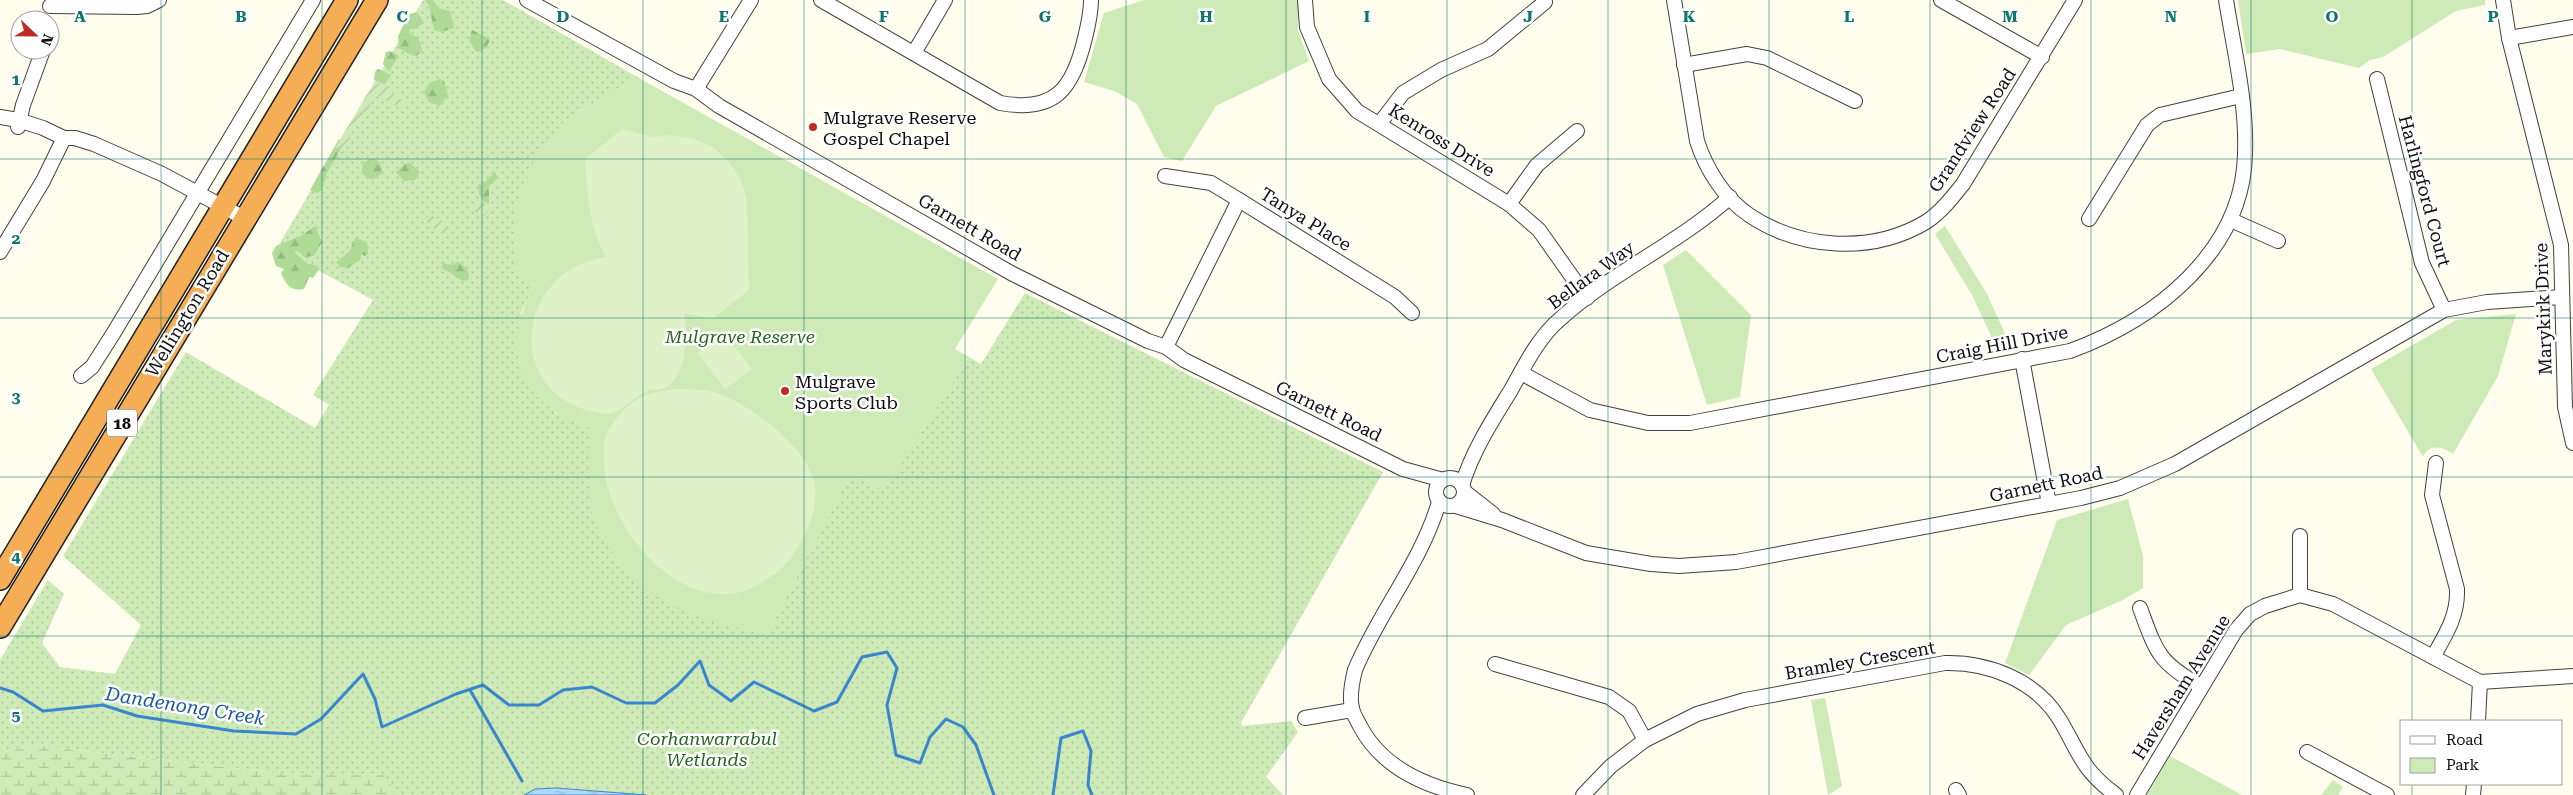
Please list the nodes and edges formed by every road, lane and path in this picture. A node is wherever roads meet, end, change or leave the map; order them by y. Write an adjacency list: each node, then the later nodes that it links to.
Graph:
1 (159, 0): 17 (street)
2 (313, 0): 34 (street)
3 (348, 0): 38 (highway, Wellington Road / 18)
4 (377, 0): 39 (highway, Wellington Road / 18)
5 (527, 0): 25 (street, Garnett Road)
6 (751, 0): 25 (street)
7 (821, 0): 20 (street)
8 (944, 0): 20 (street)
9 (1091, 0): 20 (street)
10 (1305, 0): 30 (street, Kenross Drive)
11 (1674, 0): 23 (street, Grandview Road)
12 (1942, 0): 21 (street)
13 (2075, 0): 21 (street, Grandview Road)
14 (2226, 0): 26 (street, Craig Hill Drive)
15 (2503, 0): 19 (street, Marykirk Drive)
16 (1545, 2): 30 (street)
17 (50, 9)
18 (2573, 27): 19 (street)
19 (2509, 38): 44 (street, Marykirk Drive)
20 (914, 53)
21 (2042, 57): 35 (street, Grandview Road)
22 (40, 60): 29 (street)
23 (1684, 65): 27 (street); 35 (street, Grandview Road)
24 (2377, 79): 46 (street, Harlingford Court)
25 (696, 89): 48 (street, Garnett Road)
26 (2240, 96): 40 (street); 41 (street, Craig Hill Drive)
27 (1856, 102)
28 (0, 118): 29 (street)
29 (20, 123): 32 (street)
30 (1380, 123): 37 (street, Kenross Drive)
31 (1577, 131): 37 (street)
32 (62, 144): 34 (street); 43 (street)
33 (1165, 176): 36 (street)
34 (197, 193): 38 (street); 51 (street)
35 (1727, 194): 45 (street, Bellara Way)
36 (1240, 200): 47 (street, Tanya Place); 48 (street, Tanya Place)
37 (1509, 204): 45 (street, Kenross Drive)
38 (223, 207): 39 (street); 60 (highway, Wellington Road / 18)
39 (244, 218): 63 (highway, Wellington Road / 18)
40 (2089, 219)
41 (2231, 220): 42 (street); 49 (street, Craig Hill Drive)
42 (2278, 241)
43 (0, 252)
44 (2562, 297): 46 (street, Garnett Road); 52 (street, Marykirk Drive)
45 (1586, 298): 50 (street, Bellara Way)
46 (2444, 310): 57 (street, Garnett Road)
47 (1412, 313)
48 (1166, 347): 54 (street, Garnett Road)
49 (2022, 359): 50 (street, Craig Hill Drive); 57 (street)
50 (1520, 373): 55 (street, Bellara Way)
51 (81, 376)
52 (2572, 437)
53 (2436, 462): 64 (street)
54 (1403, 469): 55 (street, Garnett Road); 56 (street, Garnett Road)
55 (1455, 483): 56 (street); 56 (street); 58 (street, Garnett Road)
56 (1445, 502): 58 (street, Garnett Road); 69 (street)
57 (2049, 504): 58 (street, Garnett Road)
58 (1502, 520)
59 (2300, 536): 61 (street)
60 (0, 579)
61 (2300, 595): 64 (street); 68 (street, Haversham Avenue)
62 (2140, 608): 68 (street)
63 (0, 627)
64 (2433, 657): 67 (street)
65 (1495, 664): 72 (street)
66 (2573, 676): 67 (street)
67 (2480, 682): 71 (street)
68 (2201, 686): 77 (street, Haversham Avenue)
69 (1352, 710): 70 (street); 74 (street)
70 (1305, 718)
71 (2478, 720)
72 (1645, 740): 75 (street, Bramley Crescent); 76 (street, Bramley Crescent)
73 (2306, 752): 78 (street)
74 (1467, 795)
75 (1583, 795)
76 (2116, 795)
77 (2137, 795)
78 (2387, 795)

